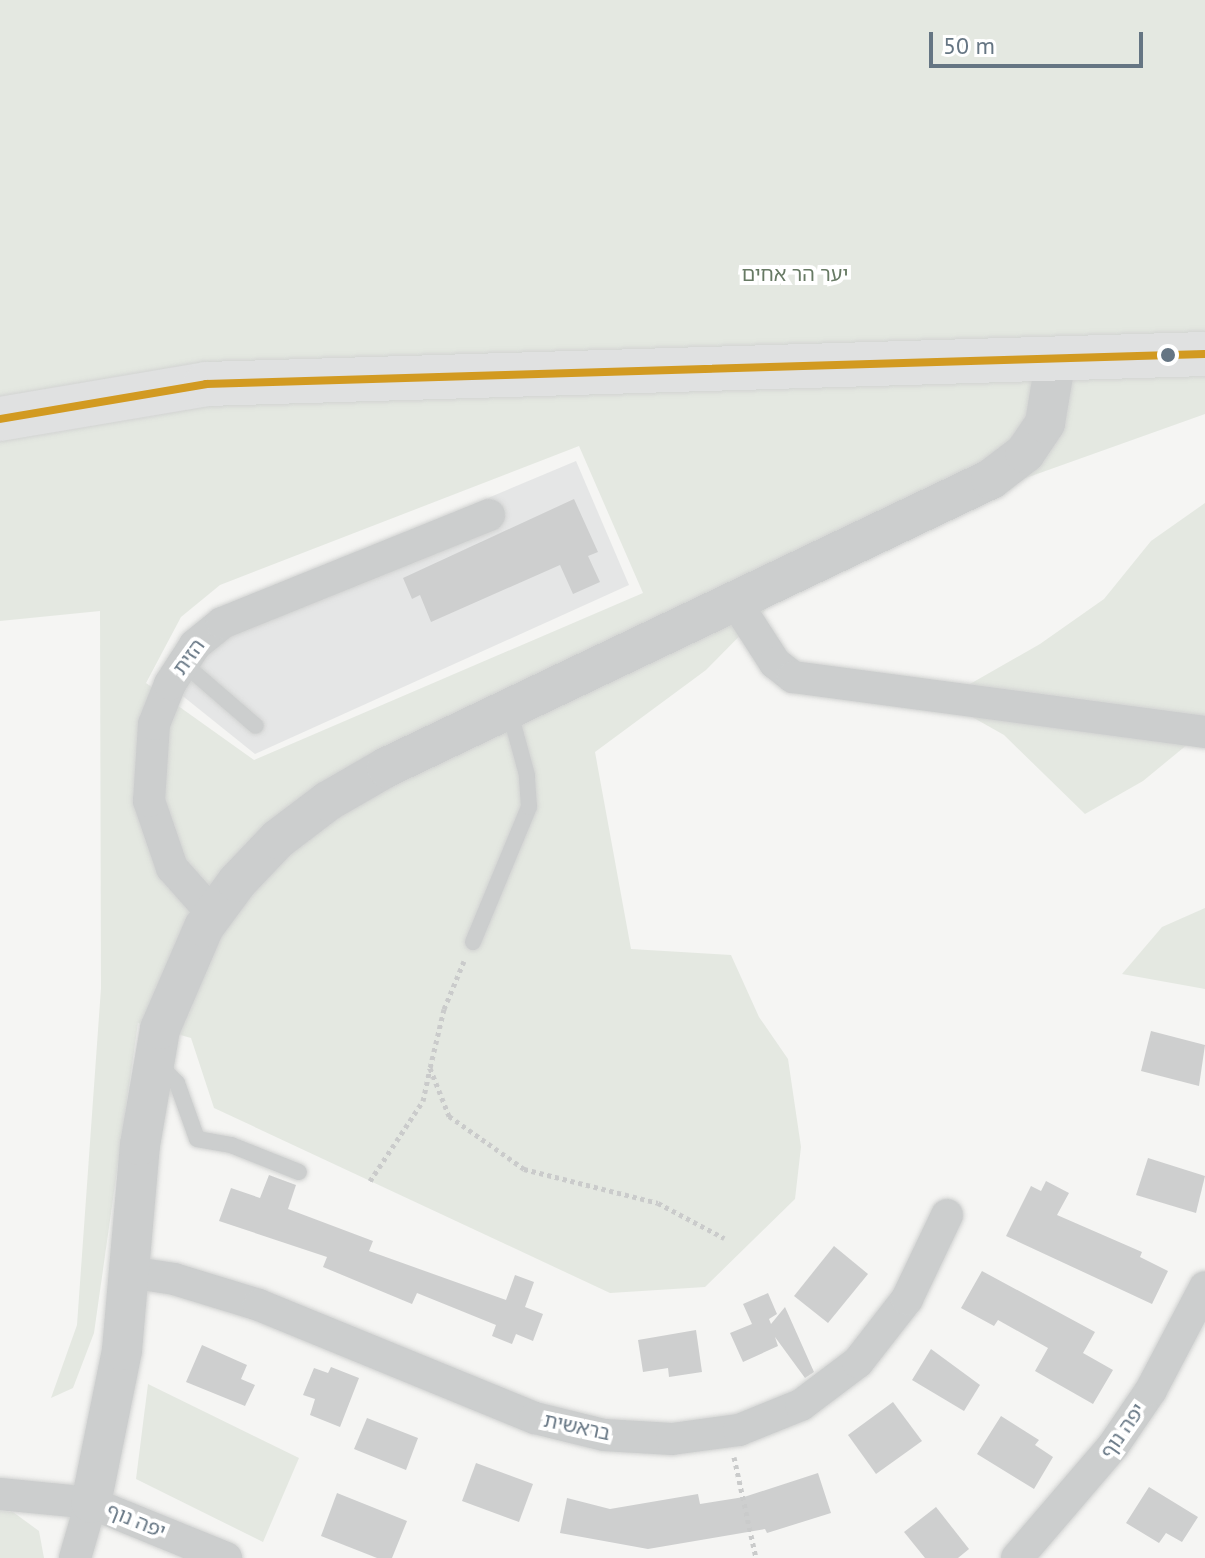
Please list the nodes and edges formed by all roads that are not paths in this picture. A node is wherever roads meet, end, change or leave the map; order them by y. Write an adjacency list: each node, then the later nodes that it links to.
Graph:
1 (1205, 354): 2 (main road)
2 (1056, 357): 3 (main road); 5 (street)
3 (0, 419)
4 (489, 515): 6 (street, הזית)
5 (735, 601): 7 (street); 9 (street)
6 (183, 663): 8 (lane); 10 (street, הזית)
7 (509, 708): 10 (street); 11 (lane)
8 (256, 726)
9 (1205, 732)
10 (213, 914): 12 (street)
11 (473, 942)
12 (153, 1059): 13 (lane); 15 (street)
13 (299, 1172)
14 (947, 1215): 15 (street, בראשית)
15 (129, 1272): 18 (street)
16 (1205, 1287): 21 (street, יפה נוף)
17 (0, 1494): 18 (street, יפה נוף)
18 (91, 1503): 19 (street); 20 (street, יפה נוף)
19 (75, 1558)
20 (226, 1558)
21 (1017, 1558)

